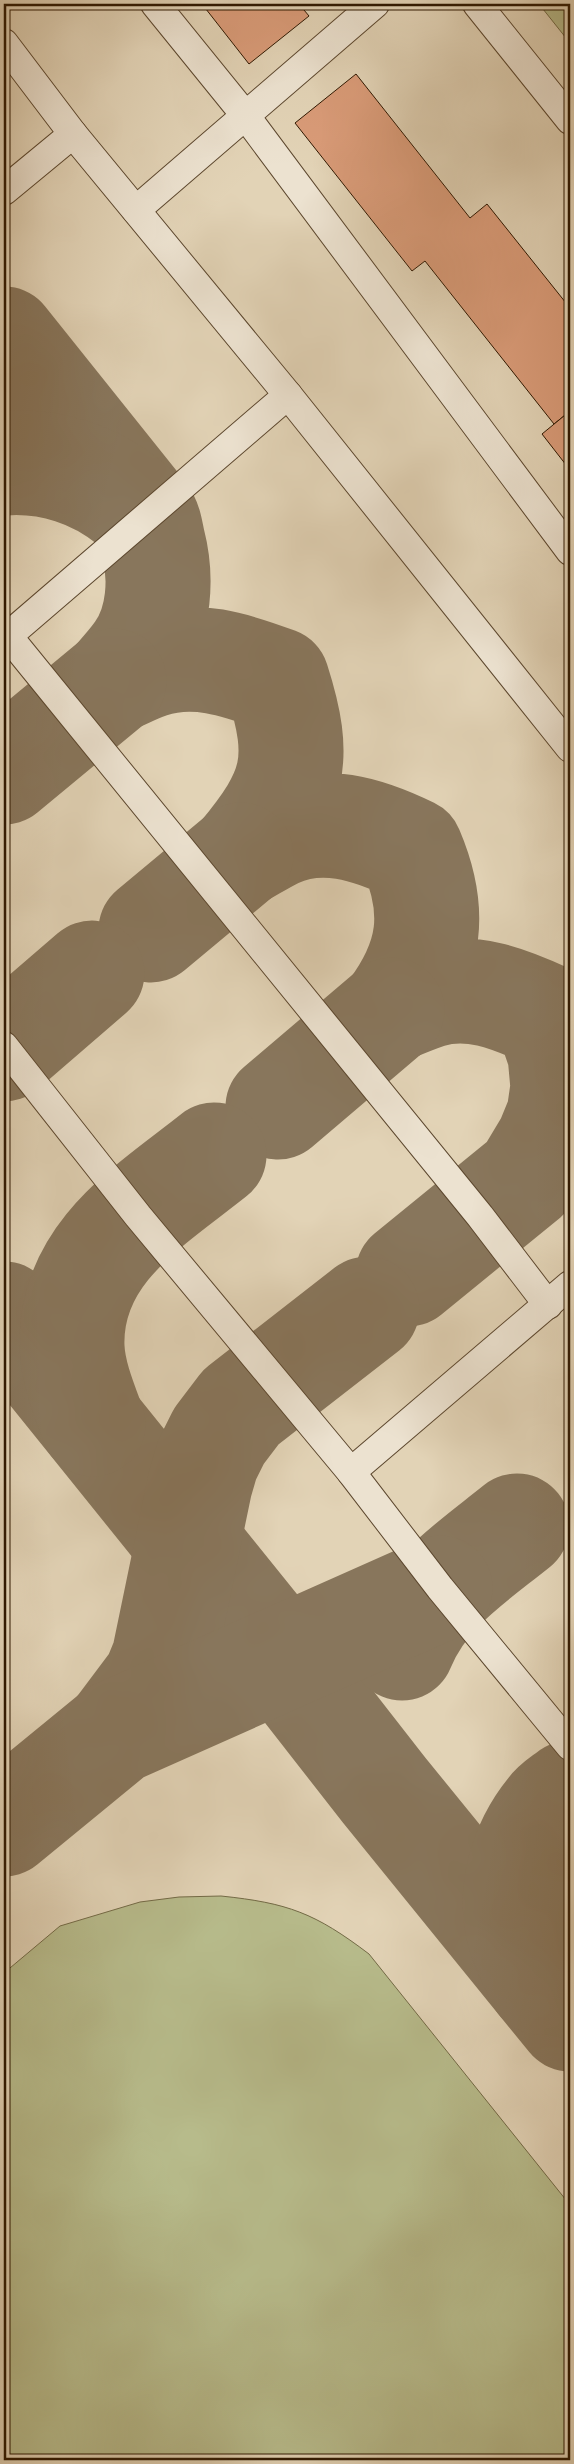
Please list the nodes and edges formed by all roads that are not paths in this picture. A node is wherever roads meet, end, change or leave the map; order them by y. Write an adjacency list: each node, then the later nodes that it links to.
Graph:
1 (155, 4): 5 (lane)
2 (375, 4): 5 (lane)
3 (477, 4): 6 (lane)
4 (4, 43): 7 (lane)
5 (245, 115): 9 (lane); 11 (lane)
6 (570, 120)
7 (73, 134): 8 (lane); 9 (lane)
8 (4, 191)
9 (136, 210): 10 (lane)
10 (288, 396): 12 (lane); 13 (lane)
11 (570, 551)
12 (6, 638): 16 (lane)
13 (570, 748)
14 (4, 1046): 17 (lane)
15 (570, 1285): 16 (lane)
16 (548, 1305): 17 (lane)
17 (351, 1472): 18 (lane)
18 (570, 1746)

